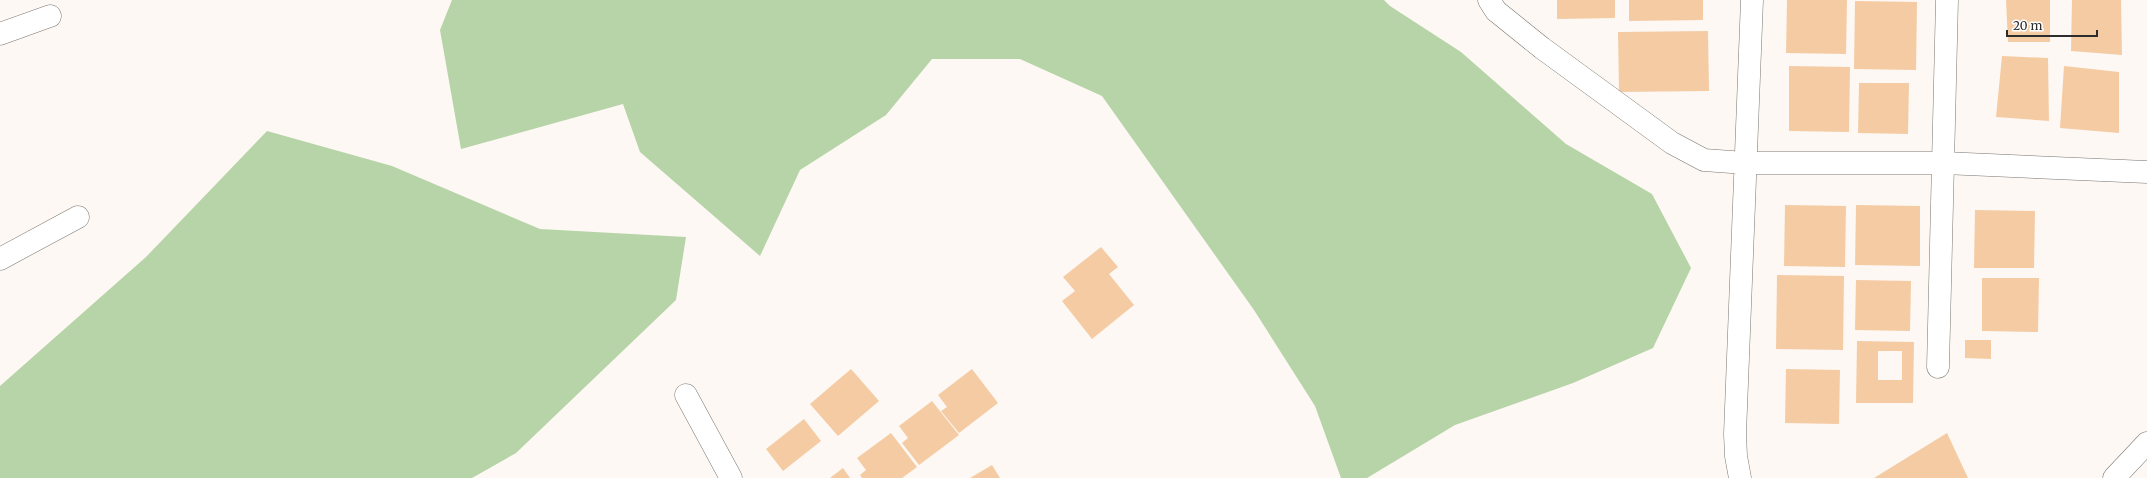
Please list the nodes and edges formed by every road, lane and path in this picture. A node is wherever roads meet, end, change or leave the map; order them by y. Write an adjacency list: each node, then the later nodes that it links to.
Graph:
1 (1489, 0): 6 (street)
2 (1752, 0): 6 (street)
3 (1947, 0): 7 (street)
4 (50, 16): 5 (street)
5 (0, 34)
6 (1746, 163): 7 (street); 15 (street)
7 (1944, 163): 8 (street); 11 (street)
8 (2147, 172)
9 (78, 217): 10 (street)
10 (0, 259)
11 (1938, 367)
12 (686, 395): 14 (street)
13 (2147, 443): 16 (street)
14 (731, 478)
15 (1740, 478)
16 (2114, 478)

